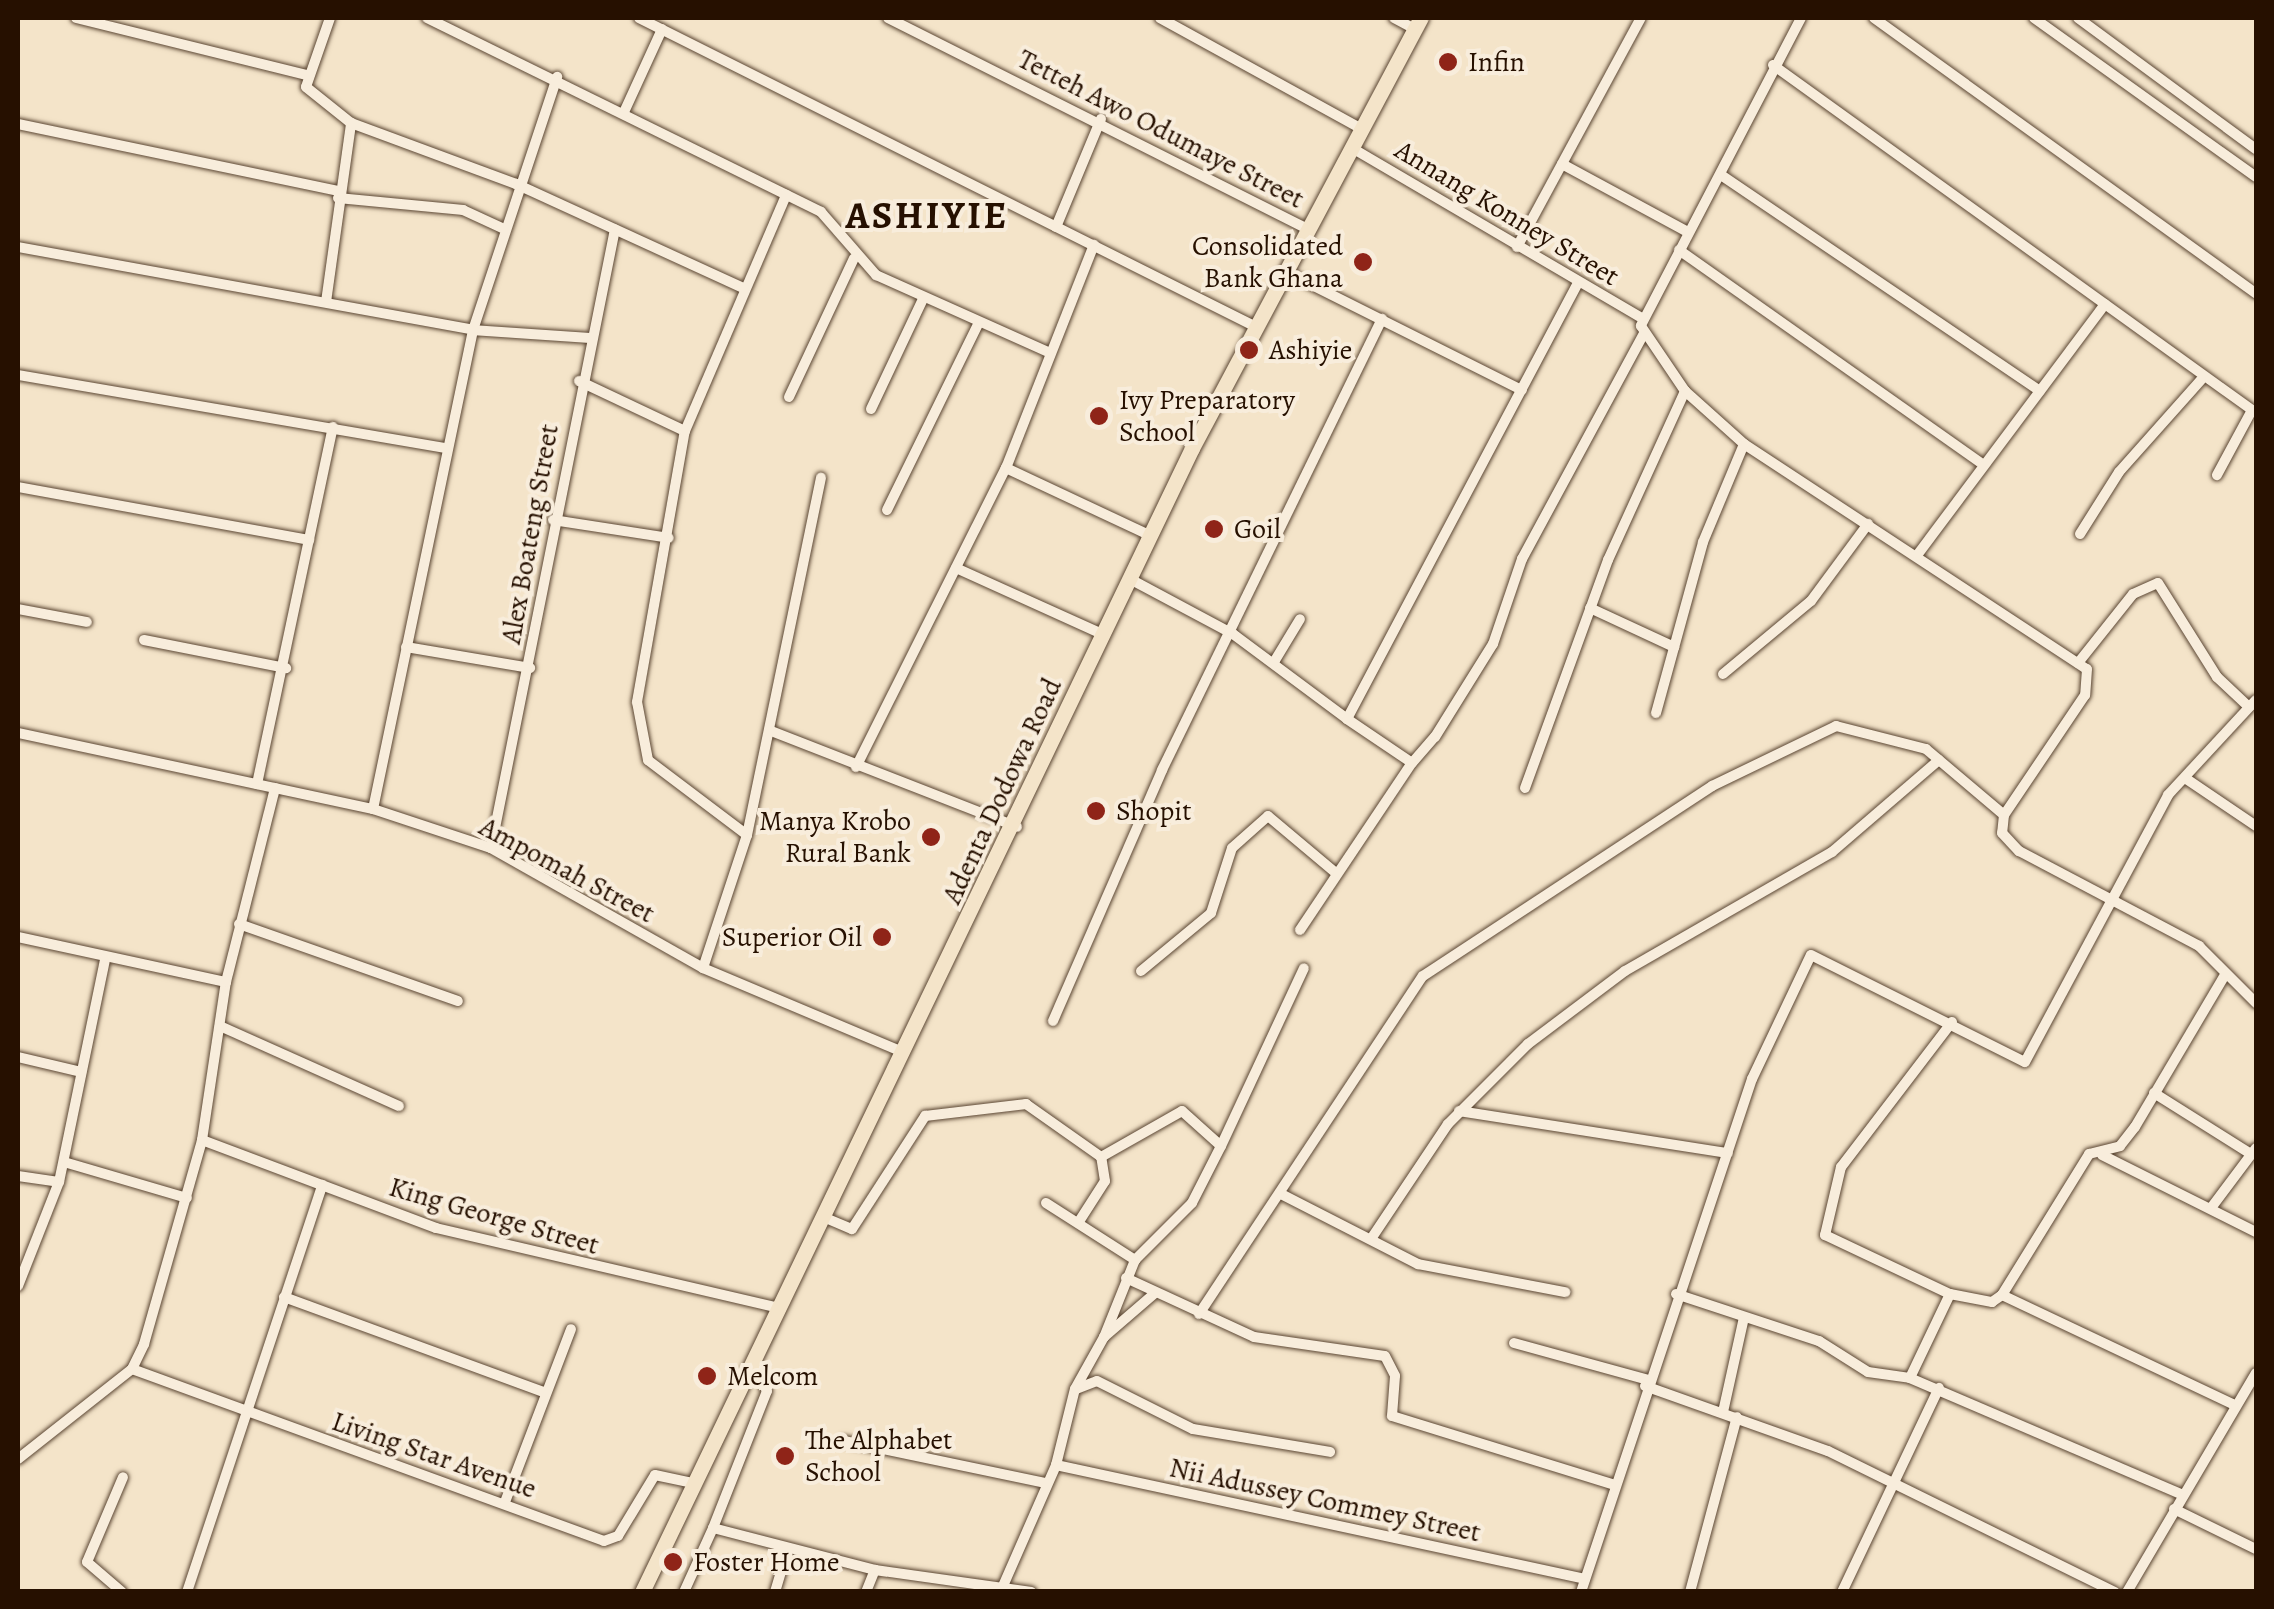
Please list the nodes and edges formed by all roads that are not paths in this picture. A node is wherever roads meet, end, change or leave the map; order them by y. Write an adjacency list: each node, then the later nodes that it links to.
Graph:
1 (76, 18): 16 (street)
2 (330, 18): 16 (street)
3 (427, 18): 17 (street)
4 (639, 18): 14 (street)
5 (888, 18): 19 (street, Tetteh Awo Odumaye Street)
6 (1160, 18): 22 (street)
7 (1394, 18): 13 (street)
8 (1641, 18): 25 (street)
9 (1801, 18): 15 (street)
10 (1874, 18): 44 (street)
11 (2034, 18): 27 (street)
12 (2078, 18): 24 (street)
13 (1418, 23): 22 (main road, Adenta Dodowa Road)
14 (662, 29): 18 (street); 32 (street)
15 (1774, 65): 26 (street); 47 (street)
16 (306, 75): 21 (street)
17 (557, 77): 18 (street); 28 (street)
18 (625, 110): 30 (street)
19 (1101, 119): 32 (street); 33 (street, Tetteh Awo Odumaye Street)
20 (18, 124): 29 (street)
21 (351, 124): 28 (street); 29 (street)
22 (1362, 129): 23 (main road, Adenta Dodowa Road)
23 (1352, 148): 33 (main road, Adenta Dodowa Road); 38 (street, Annang Konney Street)
24 (2256, 149)
25 (1562, 164): 35 (street); 38 (street)
26 (1721, 174): 35 (street); 61 (street)
27 (2256, 176)
28 (516, 184): 31 (street); 34 (street)
29 (339, 194): 31 (street); 46 (street)
30 (786, 195): 40 (street); 43 (street)
31 (502, 228): 52 (street)
32 (1056, 228): 36 (street)
33 (1306, 228): 41 (main road, Adenta Dodowa Road)
34 (615, 229): 43 (street); 54 (street, Alex Boateng Street)
35 (1688, 232): 39 (street)
36 (1094, 246): 51 (street); 55 (street)
37 (18, 247): 46 (street)
38 (1517, 247): 42 (street, Annang Konney Street)
39 (1678, 250): 48 (street); 68 (street)
40 (854, 258): 45 (street); 62 (street)
41 (1284, 270): 49 (street); 51 (main road, Adenta Dodowa Road)
42 (1578, 283): 48 (street, Annang Konney Street); 59 (street)
43 (744, 288): 65 (street)
44 (2256, 294)
45 (923, 299): 50 (street); 63 (street)
46 (326, 302): 52 (street)
47 (2106, 304): 57 (street); 61 (street)
48 (1640, 316): 53 (street)
49 (1382, 318): 59 (street); 88 (street)
50 (978, 324): 55 (street); 73 (street)
51 (1254, 326): 77 (main road, Adenta Dodowa Road)
52 (473, 330): 54 (street); 67 (street)
53 (1644, 333): 60 (street); 103 (street)
54 (588, 338): 58 (street, Alex Boateng Street)
55 (1050, 354): 69 (street)
56 (18, 375): 64 (street)
57 (2200, 380): 70 (street); 76 (street)
58 (579, 381): 65 (street); 74 (street, Alex Boateng Street)
59 (1522, 390): 99 (street)
60 (1685, 392): 66 (street); 84 (street)
61 (2040, 392): 68 (street)
62 (789, 398)
63 (871, 409)
64 (333, 427): 67 (street); 79 (street)
65 (685, 431): 78 (street)
66 (1744, 444): 75 (street); 91 (street)
67 (444, 448): 90 (street)
68 (1980, 462): 80 (street)
69 (1006, 468): 77 (street); 81 (street)
70 (2217, 475)
71 (821, 478): 100 (street)
72 (18, 487): 79 (street)
73 (887, 510)
74 (553, 520): 78 (street); 95 (street, Alex Boateng Street)
75 (1868, 524): 80 (street); 96 (street)
76 (2080, 534)
77 (1150, 536): 82 (main road, Adenta Dodowa Road)
78 (668, 538): 113 (street)
79 (309, 540): 94 (street)
80 (1918, 554): 93 (street)
81 (956, 568): 87 (street); 104 (street)
82 (1130, 579): 87 (main road, Adenta Dodowa Road); 88 (street)
83 (18, 608): 86 (street)
84 (1590, 608): 91 (street); 108 (street)
85 (1300, 620): 92 (street)
86 (87, 622)
87 (1102, 634): 112 (main road, Adenta Dodowa Road)
88 (1234, 634): 92 (street); 128 (street)
89 (144, 640): 94 (street)
90 (406, 647): 95 (street); 109 (street)
91 (1674, 647): 98 (street)
92 (1274, 662): 99 (street)
93 (2078, 663): 97 (street); 110 (street)
94 (286, 668): 106 (street)
95 (530, 668): 114 (street, Alex Boateng Street)
96 (1722, 674)
97 (2253, 704): 105 (street)
98 (1656, 713)
99 (1347, 719): 103 (street)
100 (771, 731): 104 (street); 113 (street)
101 (18, 733): 106 (street, Ampomah Street)
102 (1939, 760): 110 (street); 136 (street); 147 (street)
103 (1412, 763): 115 (street)
104 (856, 767): 112 (street)
105 (2185, 778): 111 (street); 116 (street)
106 (257, 784): 107 (street, Ampomah Street)
107 (275, 788): 109 (street, Ampomah Street); 117 (street)
108 (1525, 788)
109 (373, 809): 114 (street, Ampomah Street)
110 (2004, 815): 116 (street)
111 (2256, 826)
112 (1017, 828): 131 (main road, Adenta Dodowa Road)
113 (747, 834): 121 (street)
114 (491, 848): 121 (street, Ampomah Street)
115 (1336, 873): 118 (street); 123 (street)
116 (2116, 899): 124 (street); 129 (street)
117 (239, 924): 125 (street); 126 (street)
118 (1300, 930)
119 (18, 937): 120 (street)
120 (105, 960): 125 (street); 133 (street)
121 (703, 968): 131 (street, Ampomah Street)
122 (1304, 968): 138 (street)
123 (1141, 970)
124 (2226, 974): 127 (street); 134 (street)
125 (226, 982): 130 (street)
126 (458, 1002)
127 (2256, 1003)
128 (1053, 1020)
129 (1952, 1022): 140 (street); 161 (street)
130 (220, 1026): 135 (street); 137 (street)
131 (904, 1052): 151 (main road, Adenta Dodowa Road)
132 (18, 1057): 133 (street)
133 (81, 1072): 143 (street)
134 (2154, 1093): 139 (street); 141 (street)
135 (399, 1106)
136 (1459, 1111): 140 (street); 154 (street)
137 (202, 1140): 146 (street, King George Street); 148 (street)
138 (1222, 1146): 142 (street); 155 (street)
139 (2254, 1151): 150 (street)
140 (1728, 1153): 160 (street)
141 (2102, 1155): 150 (street); 162 (street)
142 (1101, 1156): 151 (street); 152 (street)
143 (64, 1162): 145 (street); 148 (street)
144 (18, 1176): 145 (street)
145 (59, 1182): 157 (street)
146 (322, 1185): 163 (street); 164 (street, King George Street)
147 (1283, 1195): 154 (street); 165 (street)
148 (187, 1198): 171 (street)
149 (1046, 1203): 152 (street)
150 (2211, 1208): 153 (street)
151 (828, 1219): 164 (main road, Adenta Dodowa Road)
152 (1080, 1220): 155 (street)
153 (2256, 1232)
154 (1373, 1236): 158 (street)
155 (1135, 1260): 156 (street)
156 (1126, 1278): 159 (street); 168 (street)
157 (18, 1286)
158 (1565, 1292)
159 (1155, 1293): 165 (street); 168 (street)
160 (1676, 1294): 166 (street); 174 (street)
161 (1950, 1294): 162 (street); 172 (street)
162 (2002, 1295): 178 (street)
163 (284, 1297): 177 (street); 179 (street)
164 (782, 1308): 170 (main road, Adenta Dodowa Road)
165 (1199, 1314): 190 (street)
166 (1744, 1317): 172 (street); 180 (street)
167 (571, 1329): 177 (street)
168 (1104, 1337): 176 (street)
169 (1514, 1343): 174 (street)
170 (753, 1362): 188 (main road, Adenta Dodowa Road); 194 (street)
171 (132, 1369): 179 (street, Living Star Avenue); 184 (street)
172 (1910, 1378): 175 (street)
173 (2254, 1380): 178 (street)
174 (1646, 1383): 180 (street); 190 (street)
175 (1938, 1388): 187 (street); 191 (street)
176 (1075, 1389): 183 (street); 185 (street)
177 (544, 1392): 192 (street)
178 (2232, 1404): 191 (street)
179 (246, 1410): 192 (street, Living Star Avenue); 201 (street)
180 (1723, 1412): 181 (street)
181 (1738, 1417): 187 (street); 207 (street)
182 (844, 1441): 189 (street)
183 (1330, 1452)
184 (18, 1459)
185 (1056, 1465): 189 (street); 198 (street, Nii Adussey Commey Street)
186 (123, 1477): 200 (street)
187 (1894, 1480): 208 (street); 209 (street)
188 (692, 1482): 192 (street, Living Star Avenue); 202 (main road, Adenta Dodowa Road)
189 (1045, 1483): 199 (street)
190 (1616, 1485): 198 (street)
191 (2180, 1494): 193 (street)
192 (505, 1502)
193 (2174, 1508): 196 (street); 210 (street)
194 (713, 1528): 195 (street); 203 (street)
195 (788, 1548): 197 (street); 204 (street)
196 (2256, 1549)
197 (875, 1570): 199 (street); 205 (street)
198 (1583, 1585)
199 (1003, 1586): 206 (street)
200 (122, 1592)
201 (187, 1592)
202 (642, 1592)
203 (684, 1592)
204 (775, 1592)
205 (866, 1592)
206 (1031, 1592)
207 (1690, 1592)
208 (1842, 1592)
209 (2115, 1592)
210 (2127, 1592)

